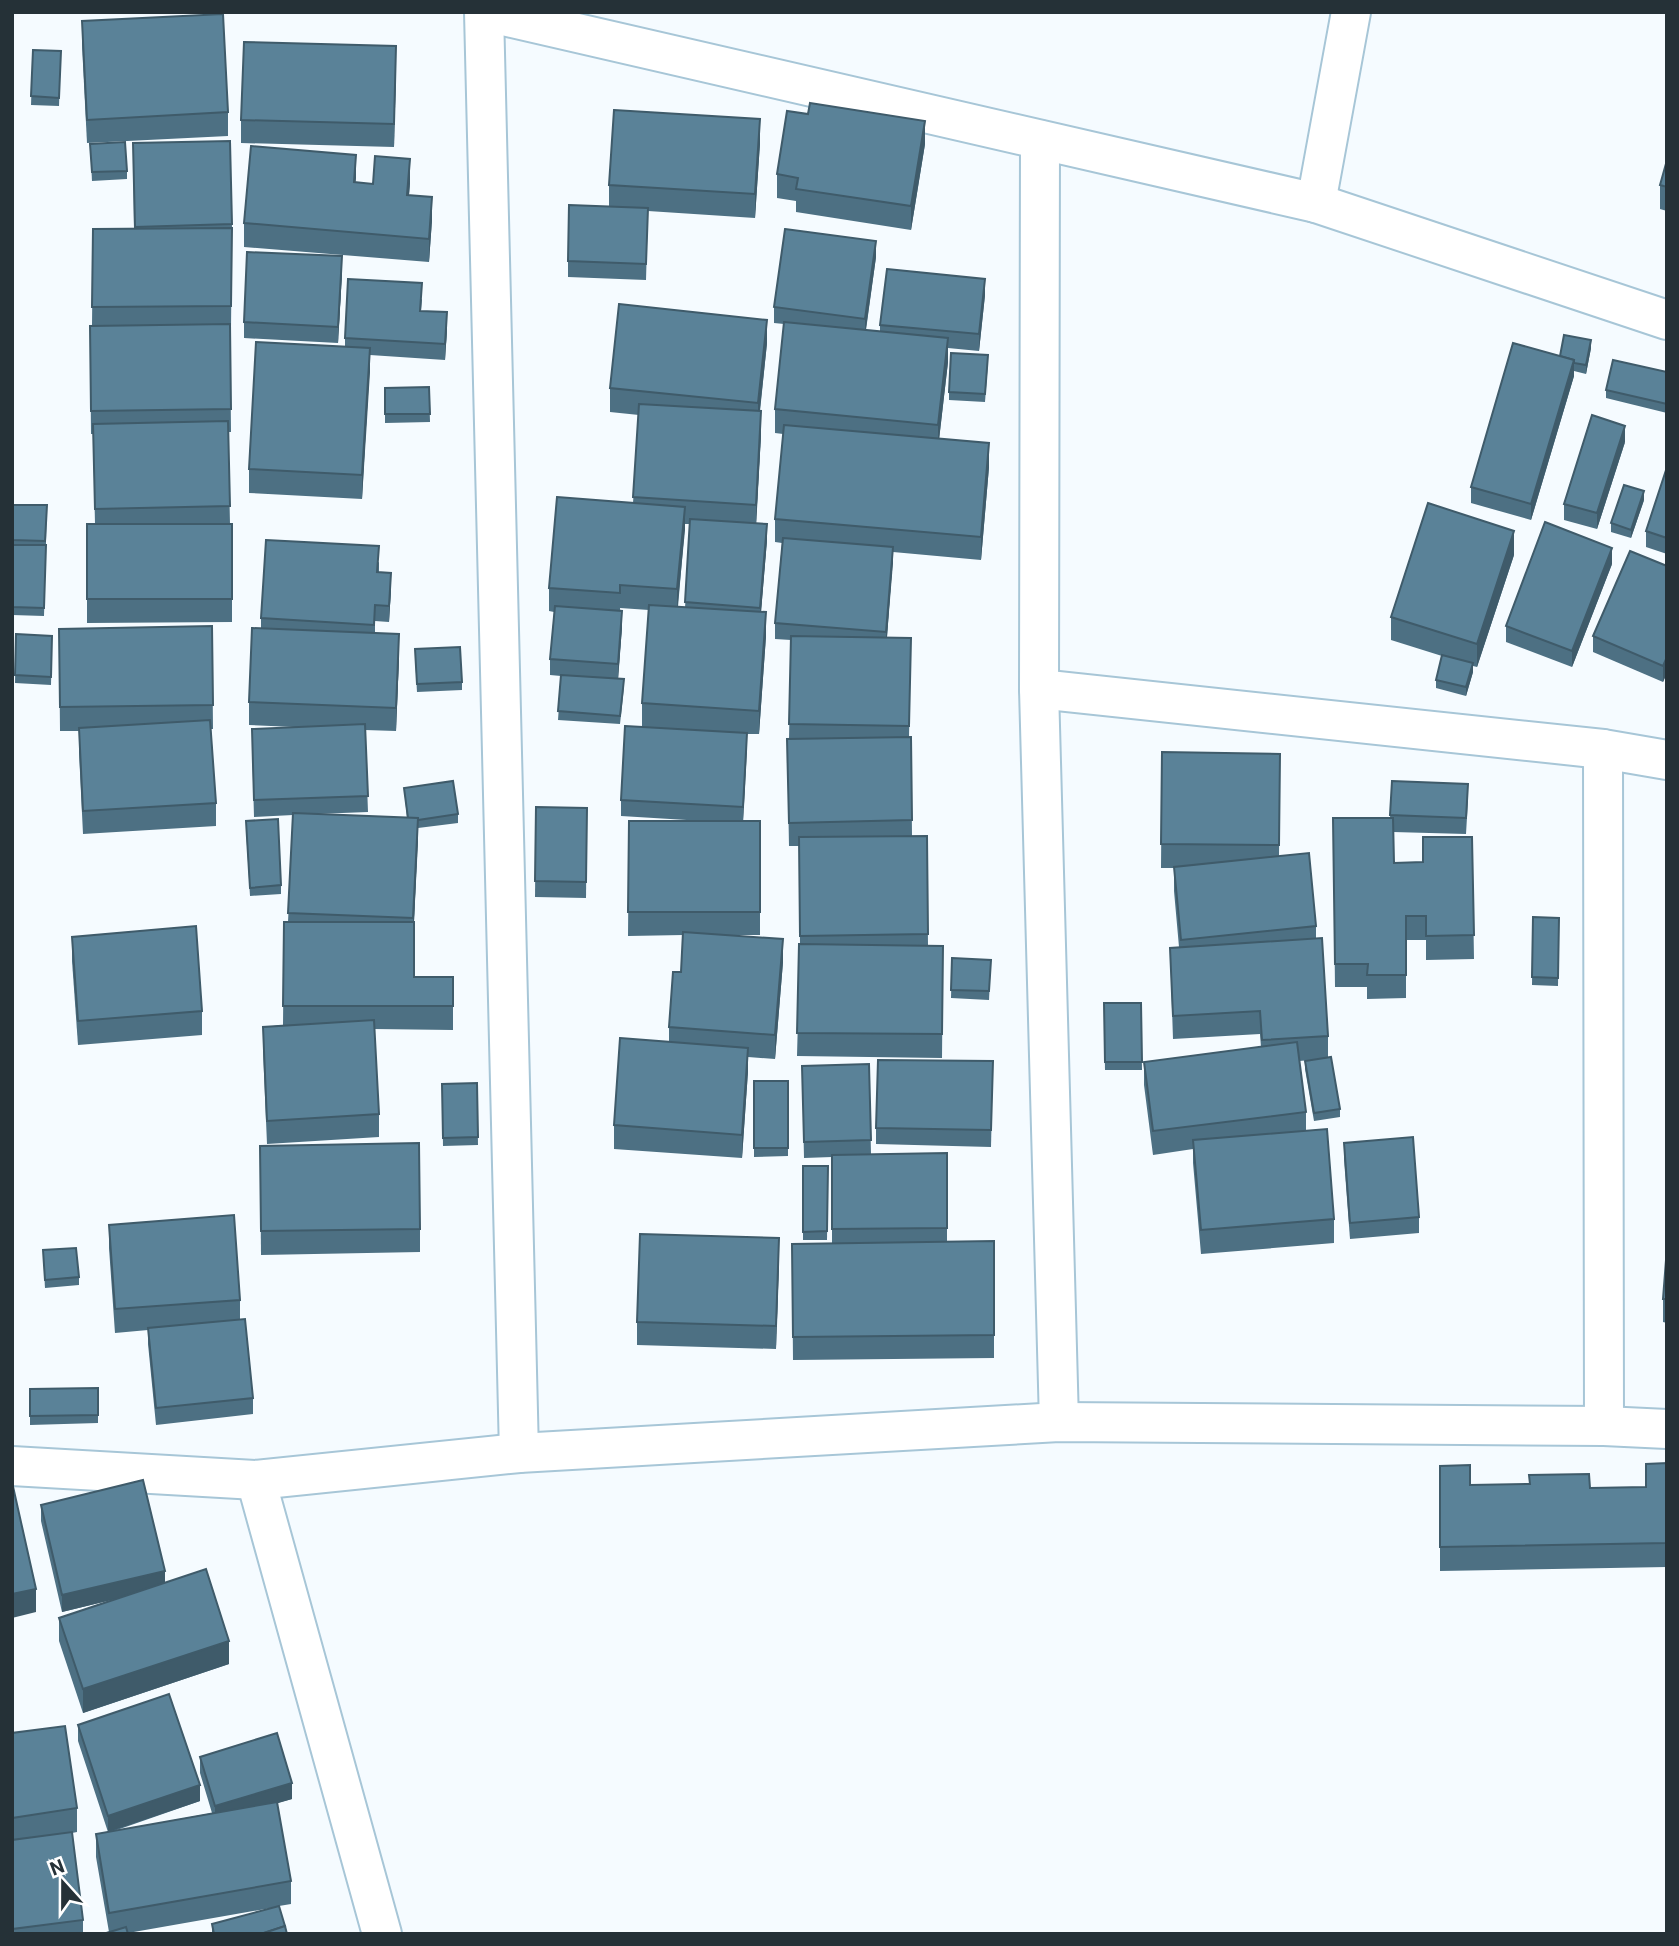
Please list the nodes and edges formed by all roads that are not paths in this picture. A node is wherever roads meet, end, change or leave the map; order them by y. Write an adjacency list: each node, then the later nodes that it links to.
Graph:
1 (485, 12): 3 (street); 12 (street)
2 (1351, 12): 4 (street)
3 (1040, 140): 4 (street); 6 (street)
4 (1317, 203): 5 (street)
5 (1667, 320)
6 (1040, 689): 7 (street); 9 (street)
7 (1603, 749): 8 (street); 10 (street)
8 (1667, 761)
9 (1059, 1422): 10 (street); 12 (street)
10 (1604, 1426): 11 (street)
11 (1667, 1429)
12 (519, 1453): 14 (street)
13 (12, 1466): 14 (street)
14 (256, 1480): 15 (street)
15 (382, 1934)

